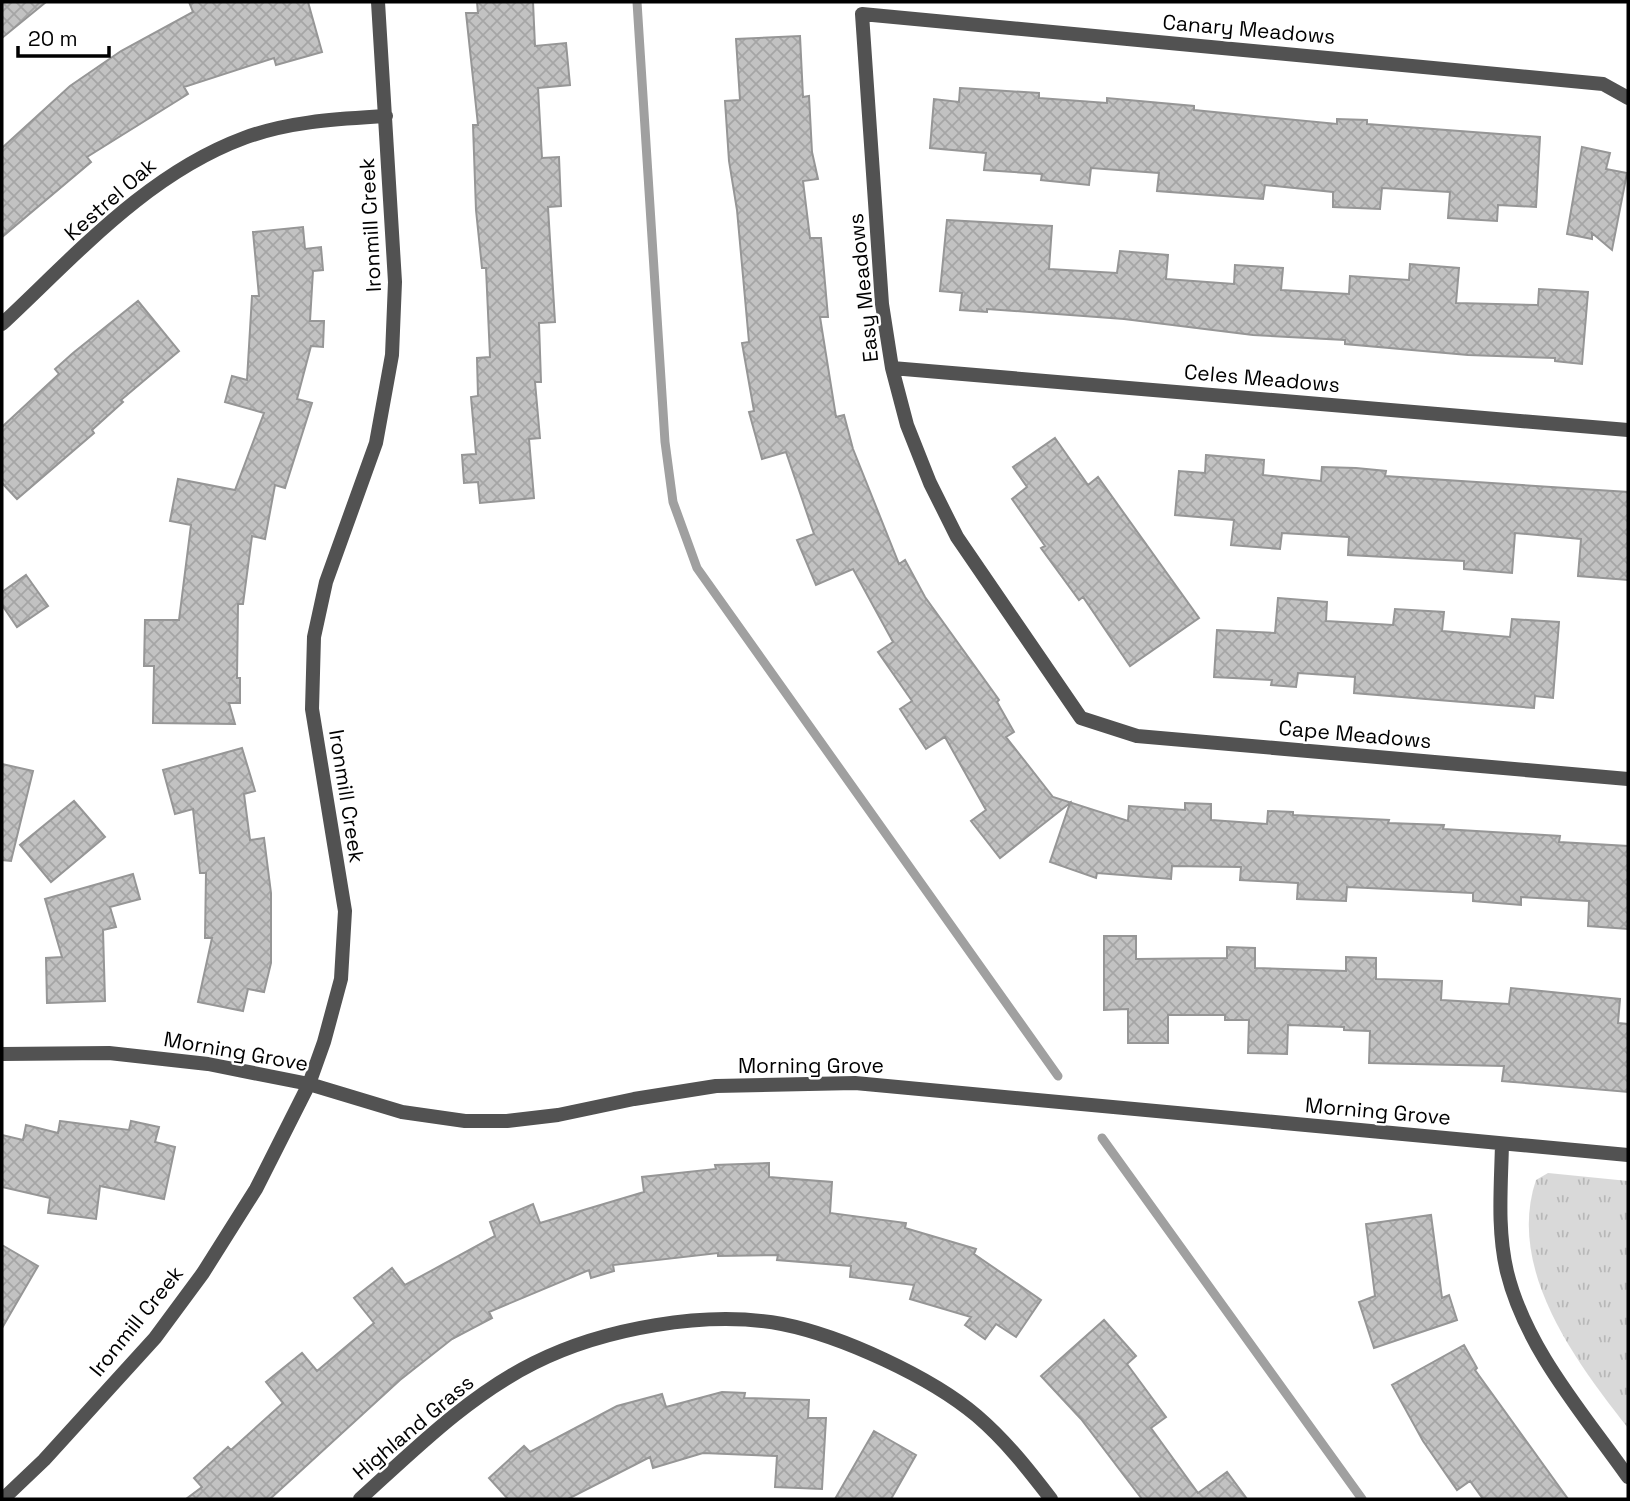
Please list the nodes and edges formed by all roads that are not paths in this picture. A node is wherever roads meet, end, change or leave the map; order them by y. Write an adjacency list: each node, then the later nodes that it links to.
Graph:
1 (379, 2): 4 (street, Ironmill Creek)
2 (862, 14): 3 (street, Canary Meadows); 6 (street, Easy Meadows)
3 (1628, 98)
4 (386, 116): 5 (street, Kestrel Oak); 11 (street, Ironmill Creek)
5 (2, 324)
6 (892, 368): 7 (street, Celes Meadows); 8 (street, Easy Meadows)
7 (1628, 430)
8 (1080, 718): 9 (street, Cape Meadows)
9 (1628, 779)
10 (2, 1054): 11 (street, Morning Grove)
11 (309, 1084): 12 (street, Morning Grove); 15 (street, Ironmill Creek)
12 (1502, 1144): 13 (street, Morning Grove); 14 (street)
13 (1628, 1155)
14 (1628, 1477)
15 (4, 1499)
16 (360, 1499): 17 (street, Highland Grass)
17 (1051, 1499)

